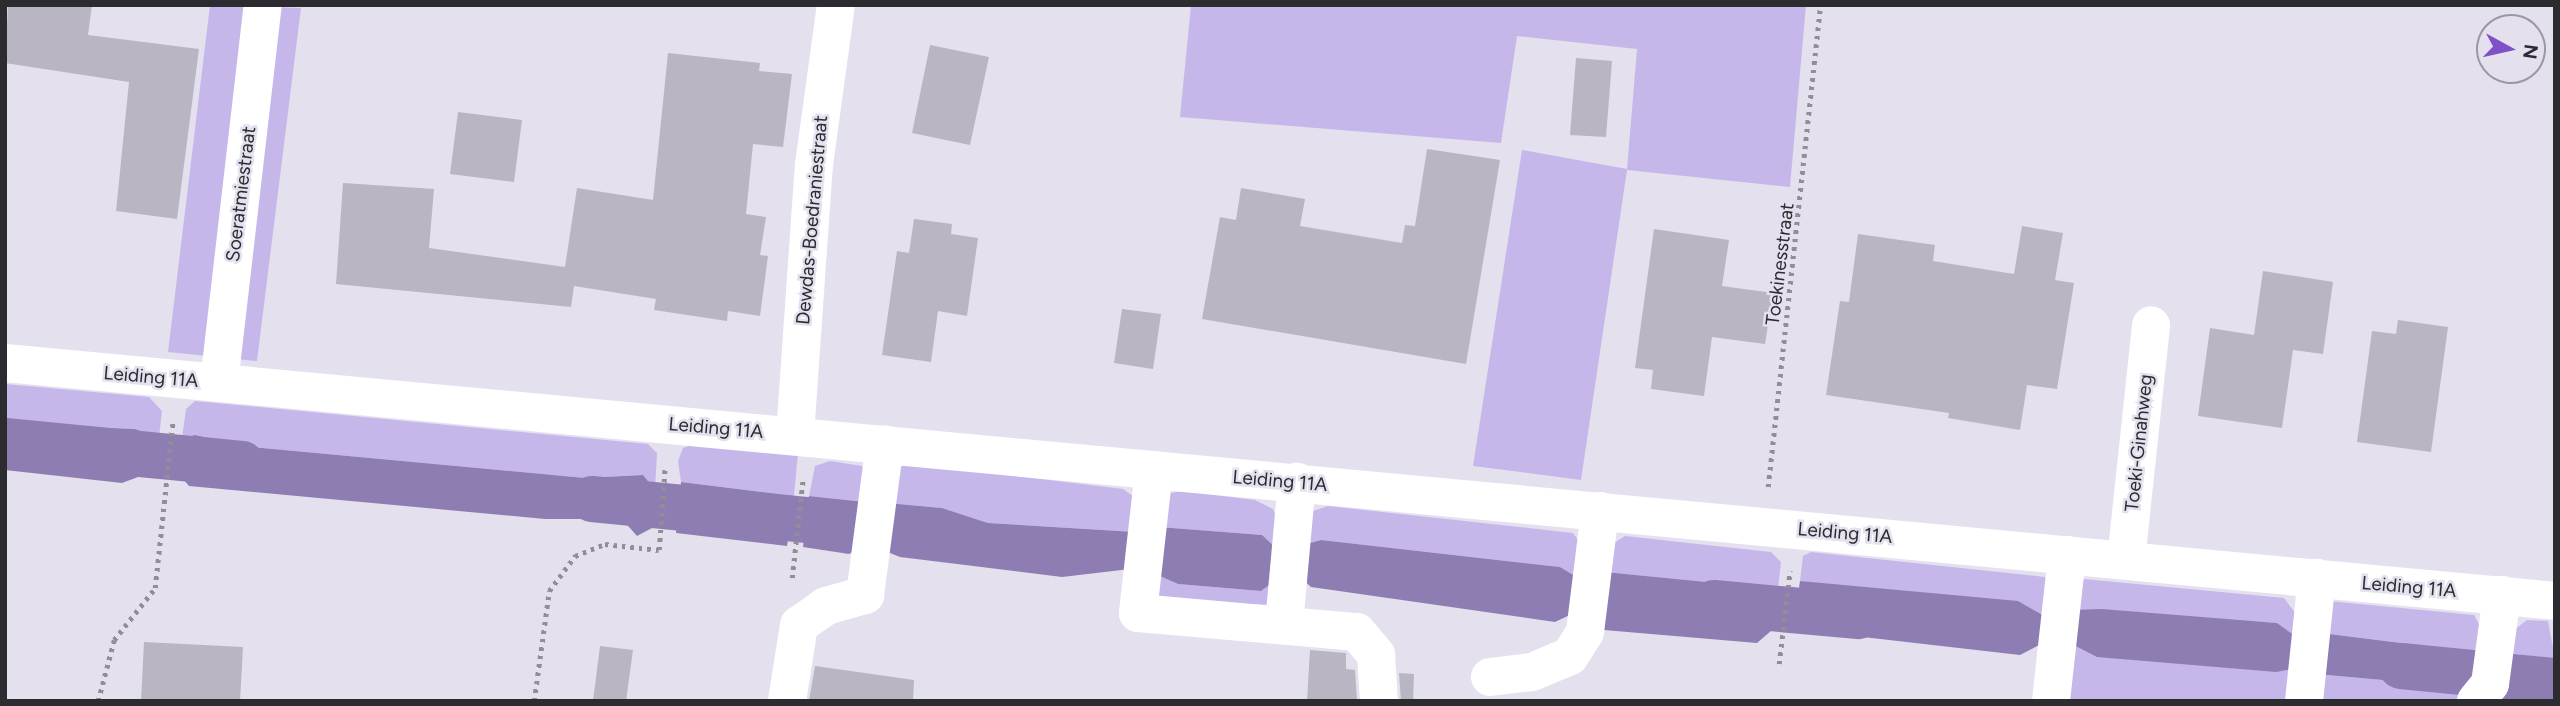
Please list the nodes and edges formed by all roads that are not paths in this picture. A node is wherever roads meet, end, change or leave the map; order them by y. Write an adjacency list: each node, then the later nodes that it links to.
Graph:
1 (263, 5): 5 (street, Soeratmiestraat)
2 (836, 5): 6 (street, Dewdas-Boedraniestraat)
3 (2151, 325): 12 (street, Toeki-Ginahweg)
4 (5, 363): 5 (street, Leiding 11A)
5 (219, 383): 6 (street, Leiding 11A)
6 (801, 436): 7 (street, Leiding 11A)
7 (882, 460): 8 (street, Leiding 11A); 21 (street)
8 (1153, 486): 9 (street, Leiding 11A); 16 (street)
9 (1295, 494): 10 (street, Leiding 11A); 16 (street)
10 (1600, 511): 11 (street, Leiding 11A); 17 (street)
11 (2067, 555): 12 (street, Leiding 11A); 20 (street)
12 (2126, 560): 13 (street, Leiding 11A)
13 (2316, 586): 14 (street, Leiding 11A); 18 (street)
14 (2502, 595): 15 (street, Leiding 11A); 19 (street)
15 (2555, 601)
16 (1284, 624): 22 (street)
17 (1490, 677)
18 (2306, 683)
19 (2483, 692)
20 (2052, 694)
21 (787, 701)
22 (1379, 701)

